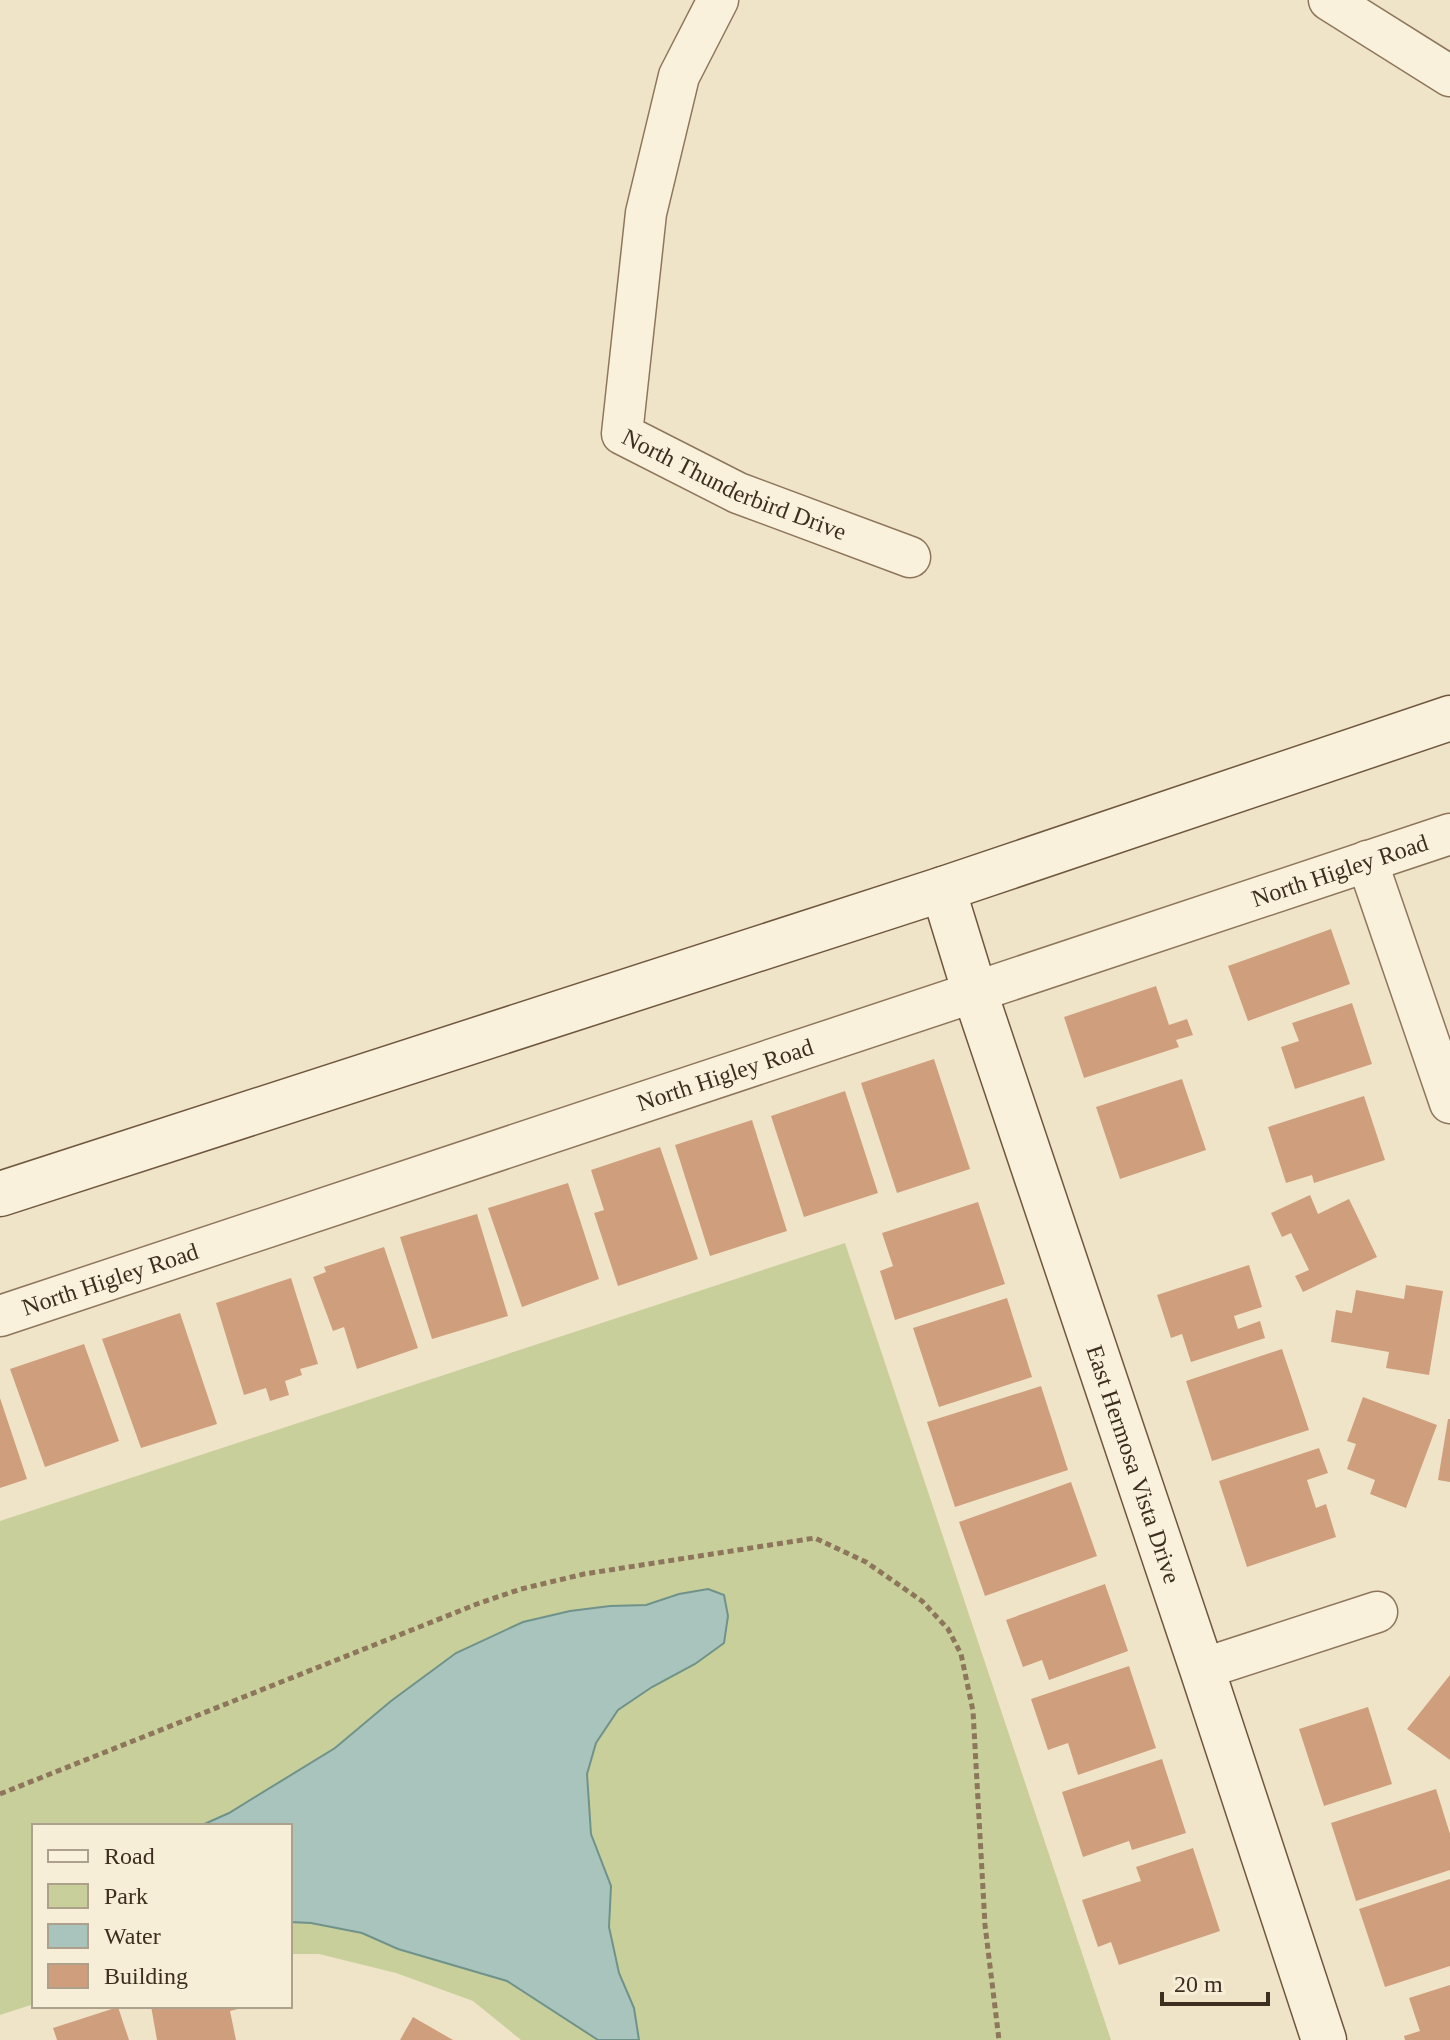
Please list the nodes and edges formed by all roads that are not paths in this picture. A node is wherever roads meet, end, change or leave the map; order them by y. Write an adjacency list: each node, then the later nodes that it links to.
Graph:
1 (718, 0): 4 (street, North Thunderbird Drive)
2 (1329, 0): 3 (street)
3 (1450, 76)
4 (910, 557)
5 (1450, 718): 8 (main road)
6 (1450, 834): 7 (street, North Higley Road)
7 (1367, 861): 9 (street, North Higley Road); 10 (street)
8 (943, 889): 9 (main road, East Hermosa Vista Drive); 11 (main road)
9 (975, 993): 12 (street, North Higley Road); 14 (main road, East Hermosa Vista Drive)
10 (1450, 1103)
11 (0, 1194)
12 (0, 1316)
13 (1377, 1612): 14 (street)
14 (1202, 1669): 15 (main road, East Hermosa Vista Drive)
15 (1324, 2040)

